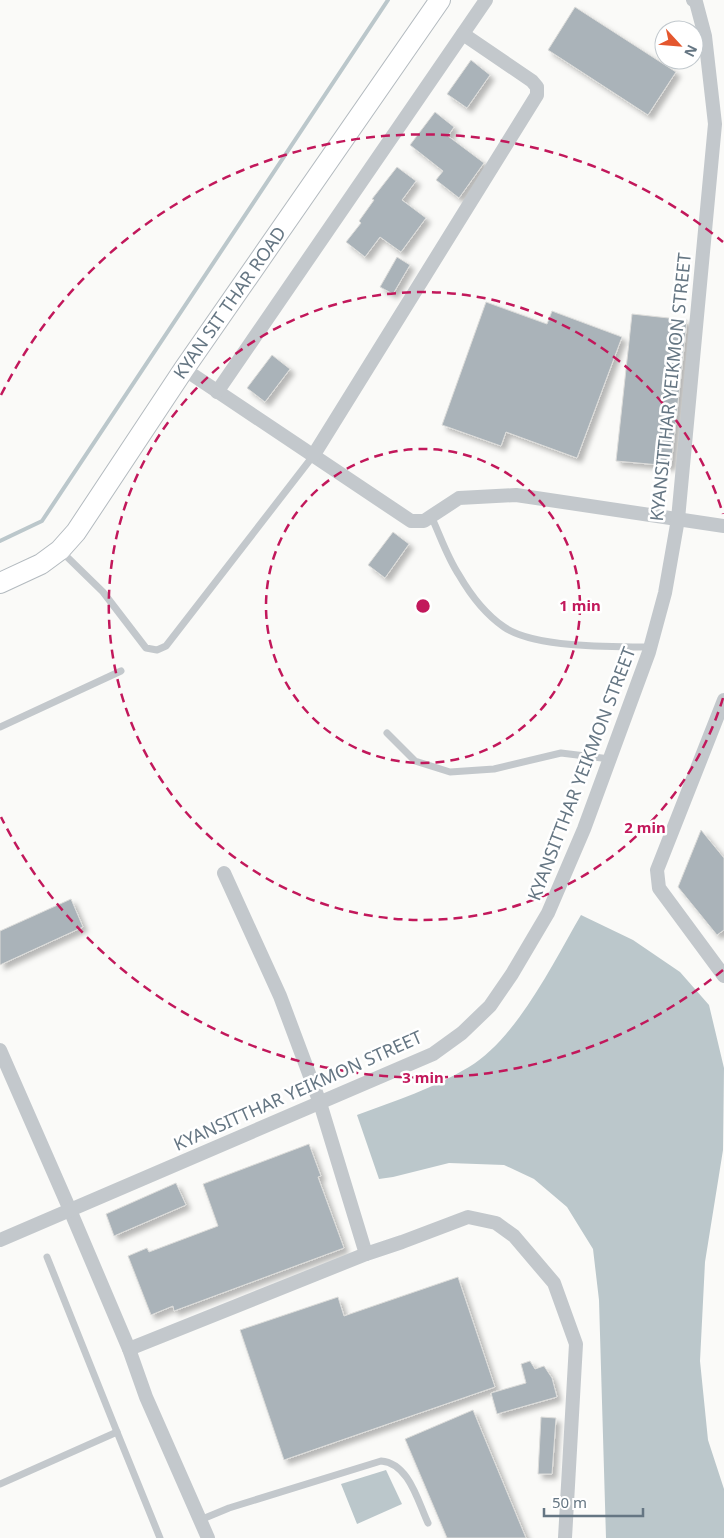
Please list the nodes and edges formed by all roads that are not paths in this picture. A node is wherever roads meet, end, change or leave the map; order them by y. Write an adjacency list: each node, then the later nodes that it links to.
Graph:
1 (440, 0): 5 (main road, KYAN SIT THAR ROAD)
2 (486, 0): 4 (street)
3 (693, 0): 9 (street, KYANSITTHAR YEIKMON STREET)
4 (463, 34): 6 (street); 7 (street)
5 (184, 369): 6 (street); 11 (main road, KYAN SIT THAR ROAD)
6 (217, 392): 7 (street)
7 (313, 456): 8 (street); 11 (lane)
8 (431, 516): 9 (street); 13 (lane)
9 (678, 519): 10 (street); 13 (street, KYANSITTHAR YEIKMON STREET)
10 (724, 526)
11 (60, 550): 12 (main road, KYAN SIT THAR ROAD)
12 (0, 583)
13 (651, 647): 18 (street, KYANSITTHAR YEIKMON STREET)
14 (121, 671): 16 (lane)
15 (724, 700): 20 (street)
16 (0, 727)
17 (388, 733): 18 (lane)
18 (610, 759): 22 (street, KYANSITTHAR YEIKMON STREET)
19 (224, 873): 22 (street)
20 (724, 976)
21 (0, 1050): 23 (street)
22 (320, 1103): 23 (street, KYANSITTHAR YEIKMON STREET); 25 (street)
23 (70, 1210): 24 (street, KYANSITTHAR YEIKMON STREET); 27 (street)
24 (0, 1240)
25 (366, 1254): 27 (street); 34 (street)
26 (47, 1257): 28 (lane)
27 (129, 1349): 30 (street)
28 (117, 1432): 29 (lane); 32 (lane)
29 (0, 1484)
30 (200, 1520): 31 (lane); 33 (street)
31 (428, 1523)
32 (160, 1538)
33 (208, 1538)
34 (565, 1538)

